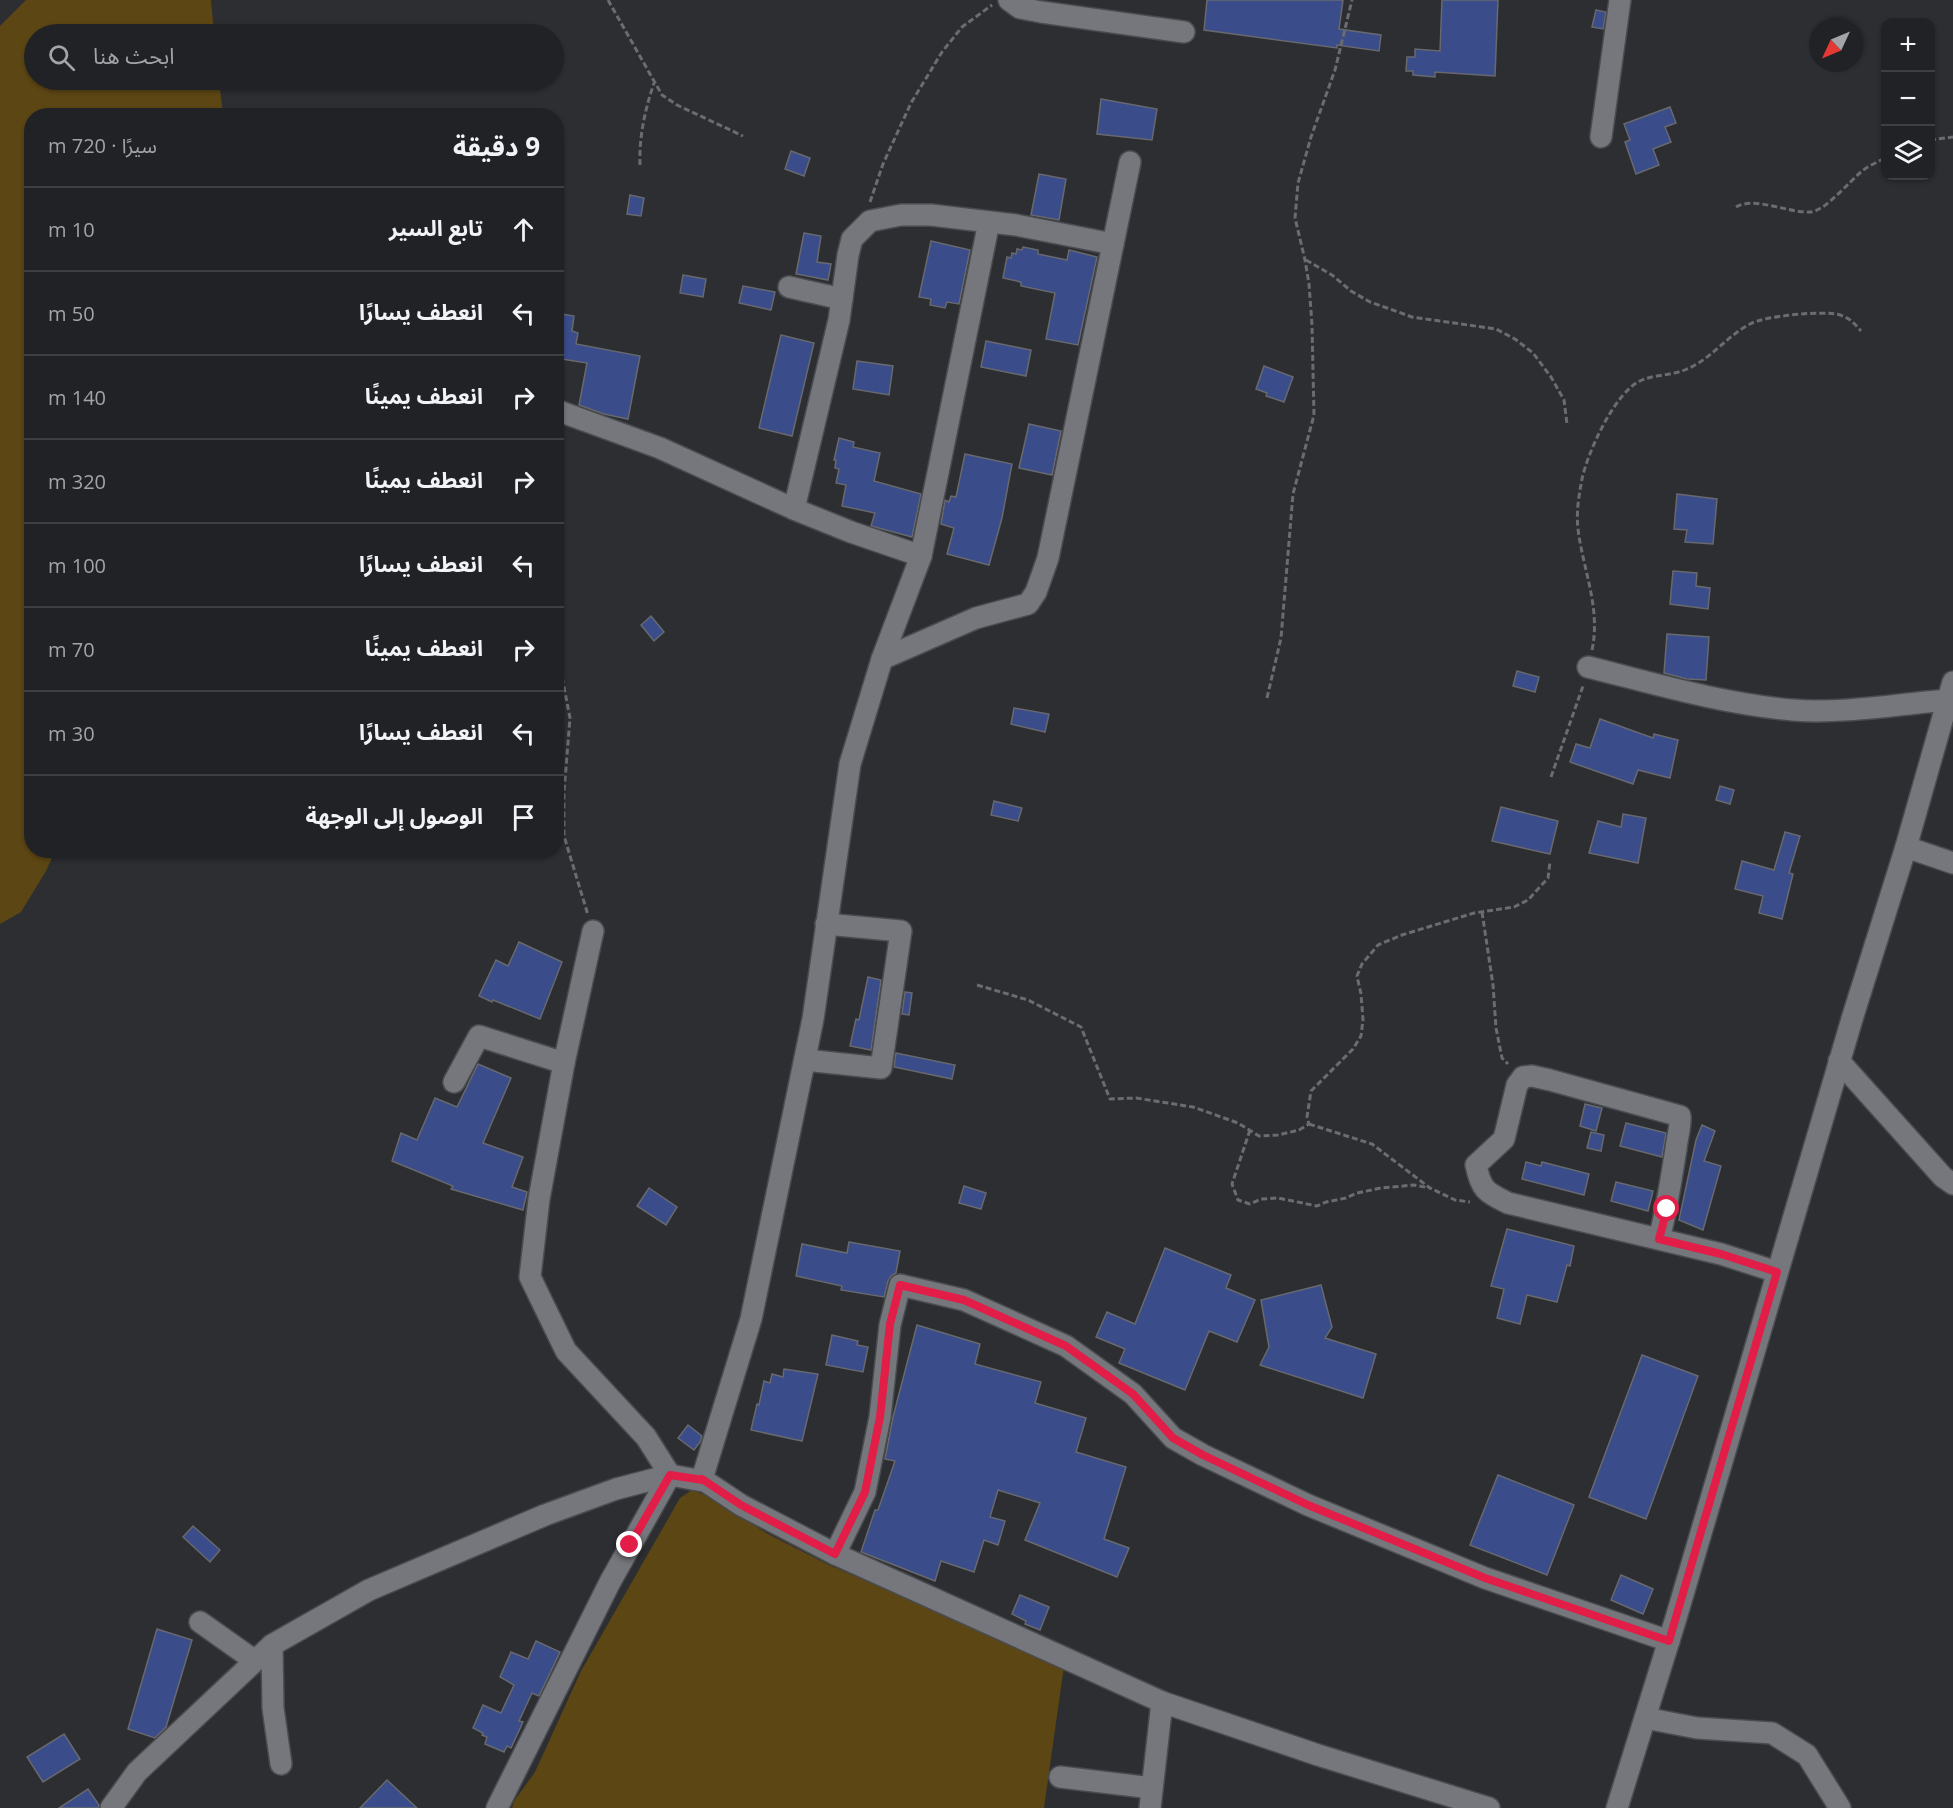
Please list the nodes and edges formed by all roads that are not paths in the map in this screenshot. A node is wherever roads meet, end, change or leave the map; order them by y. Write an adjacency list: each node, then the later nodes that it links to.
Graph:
1 (1009, 0): 3 (street)
2 (1620, 0): 4 (street)
3 (1184, 32)
4 (1601, 137)
5 (1130, 162): 7 (street)
6 (989, 222): 7 (street); 9 (street); 12 (street)
7 (1113, 244): 13 (street)
8 (789, 287): 9 (street)
9 (842, 299): 11 (street)
10 (564, 413): 11 (street)
11 (794, 509): 12 (street)
12 (921, 556): 13 (street)
13 (882, 659): 19 (street)
14 (1588, 667): 15 (street)
15 (1950, 691): 16 (street)
16 (1947, 726): 17 (street)
17 (1906, 847): 18 (street); 22 (street)
18 (1953, 864)
19 (826, 924): 21 (street); 21 (street)
20 (592, 931): 23 (street)
21 (805, 1060): 29 (street)
22 (1839, 1061): 25 (street); 27 (street)
23 (564, 1063): 24 (street); 28 (street)
24 (454, 1082)
25 (1953, 1184)
26 (1659, 1239): 26 (street); 27 (street)
27 (1777, 1272): 32 (street)
28 (670, 1475): 29 (street); 33 (street); 41 (street)
29 (702, 1479): 30 (street)
30 (835, 1554): 32 (street); 35 (street)
31 (200, 1622): 34 (street)
32 (1669, 1641): 36 (street)
33 (272, 1645): 34 (street); 37 (street)
34 (255, 1661): 40 (street)
35 (1162, 1702): 39 (street); 42 (street)
36 (1645, 1718): 43 (street); 44 (street)
37 (281, 1764)
38 (1060, 1777): 39 (street)
39 (1151, 1798)
40 (111, 1808)
41 (496, 1808)
42 (1489, 1808)
43 (1617, 1808)
44 (1840, 1808)

